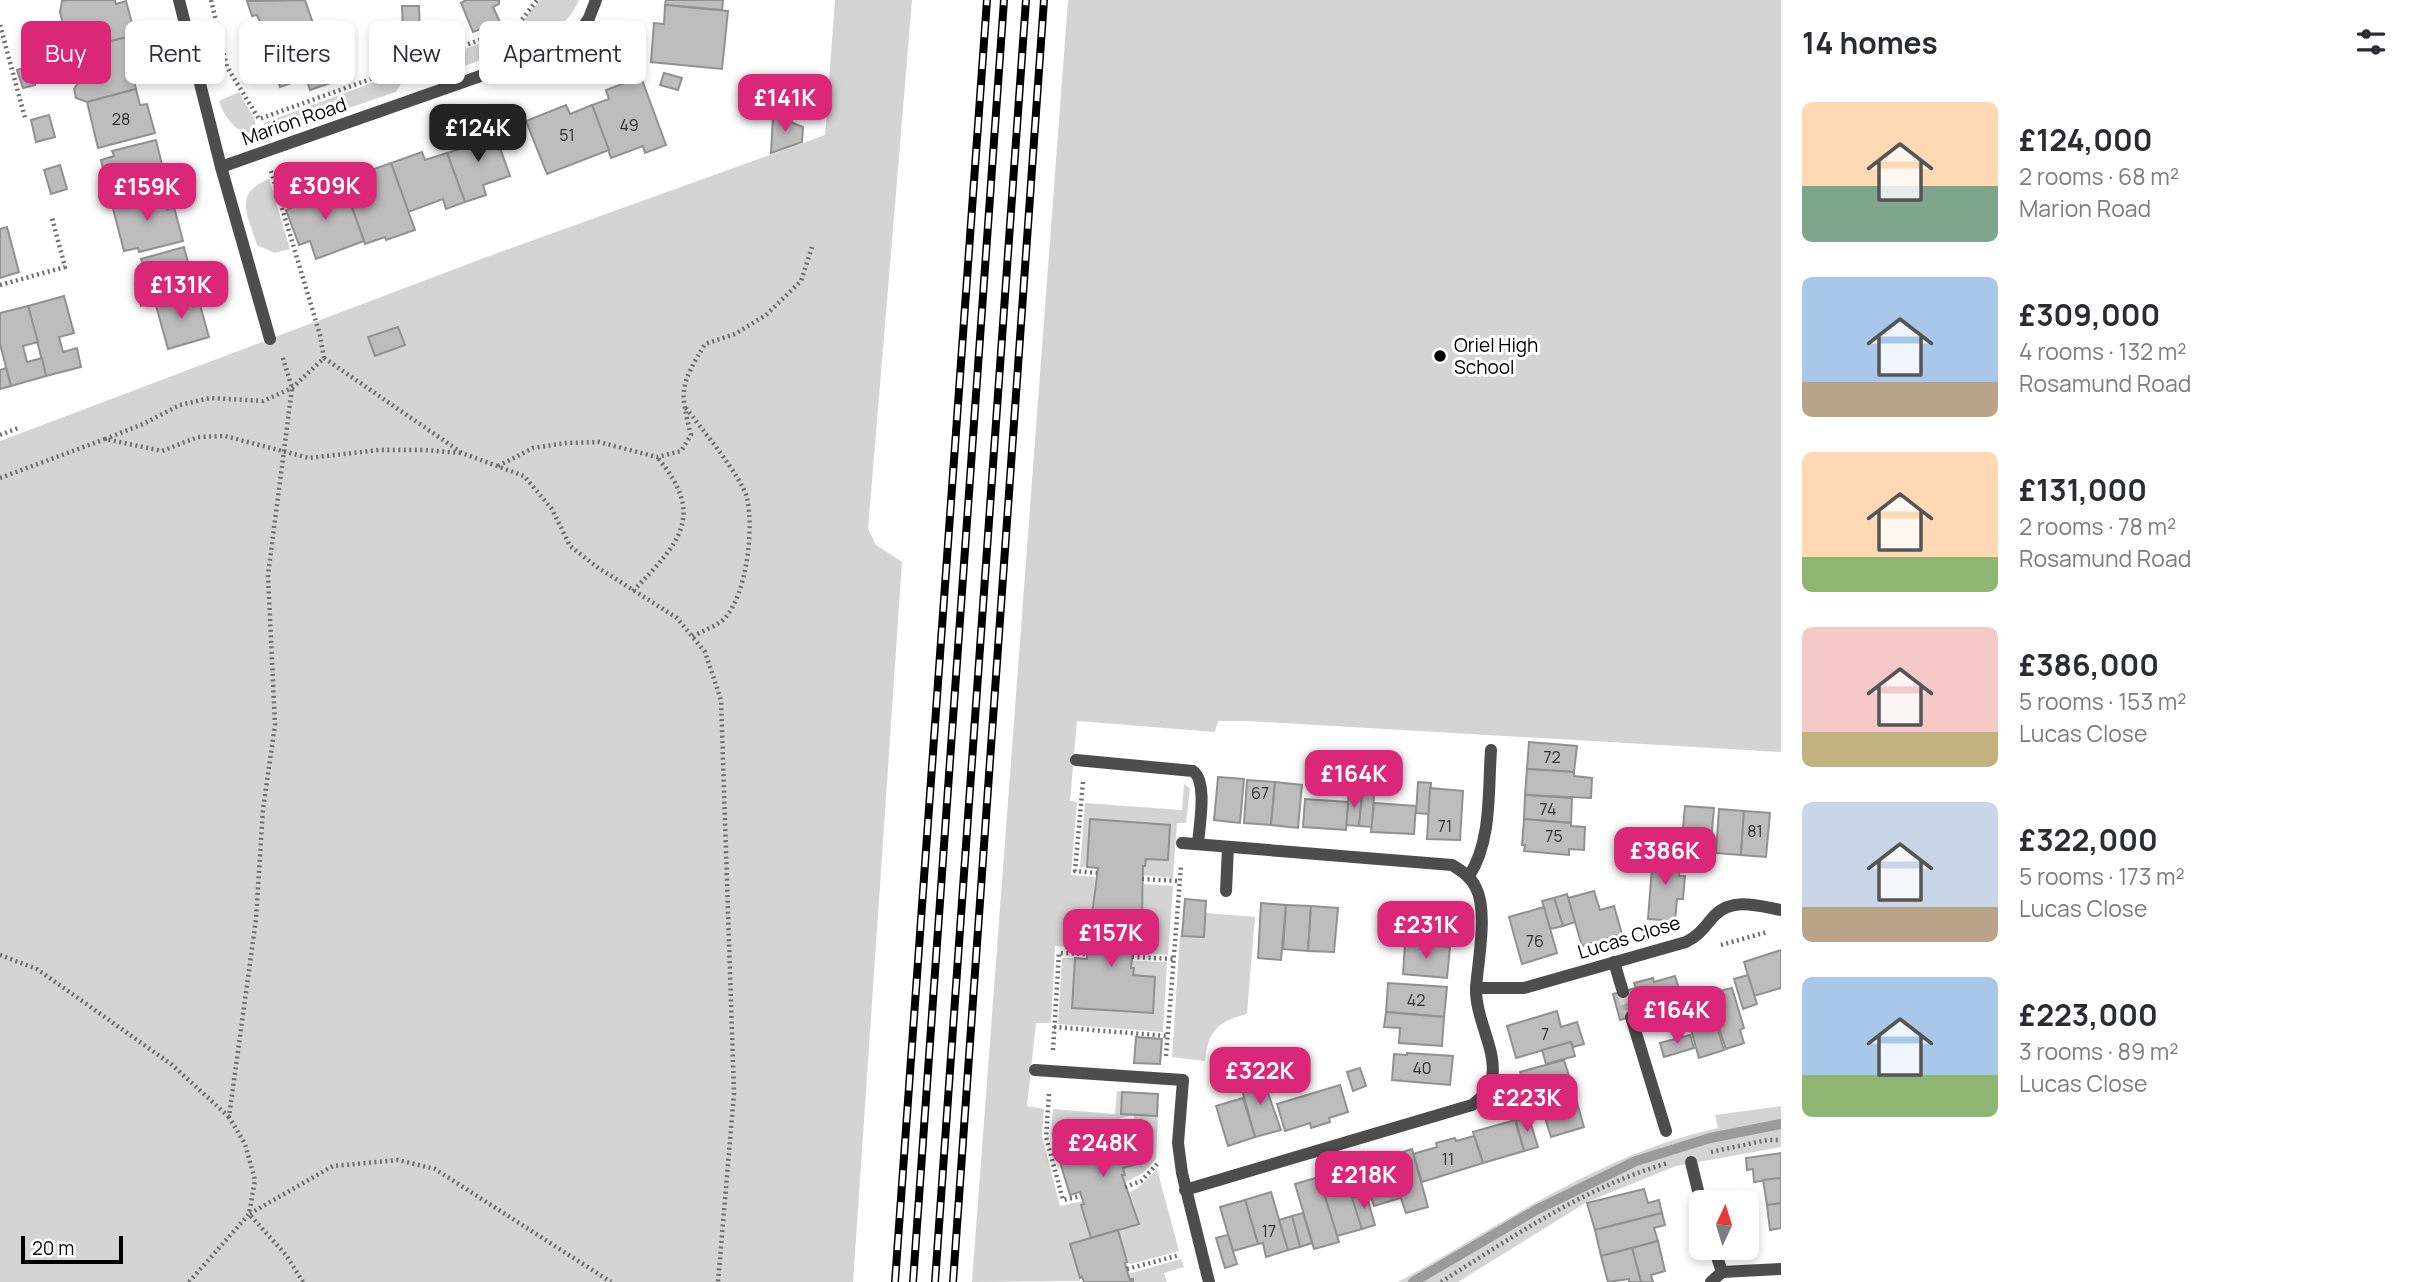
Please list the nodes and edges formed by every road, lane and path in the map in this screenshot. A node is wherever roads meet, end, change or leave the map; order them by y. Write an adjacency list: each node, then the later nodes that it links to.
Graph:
1 (179, 0): 9 (street)
2 (211, 0): 7 (path)
3 (537, 0): 7 (path)
4 (596, 0): 8 (street, Marion Road)
5 (0, 25): 6 (path)
6 (25, 118)
7 (259, 119): 8 (path)
8 (265, 152): 9 (street, Marion Road); 14 (path)
9 (221, 167): 13 (street)
10 (52, 218): 12 (path)
11 (812, 247): 16 (path)
12 (0, 285)
13 (270, 339): 15 (path)
14 (324, 358): 15 (path); 21 (path)
15 (292, 388): 19 (path); 20 (path)
16 (683, 404): 22 (path); 26 (path)
17 (18, 428): 18 (path)
18 (0, 435)
19 (105, 439): 20 (path); 24 (path)
20 (284, 451): 21 (path); 53 (path)
21 (462, 453): 23 (path)
22 (657, 457): 23 (path); 25 (path)
23 (497, 466): 25 (path)
24 (0, 478)
25 (634, 591): 26 (path)
26 (692, 636): 71 (path)
27 (1491, 750): 34 (street)
28 (1076, 760): 31 (street)
29 (1081, 809): 33 (path)
30 (1182, 843): 31 (street); 36 (path)
31 (1198, 845): 32 (street)
32 (1228, 847): 34 (street); 37 (street)
33 (1097, 873)
34 (1469, 876): 46 (street)
35 (1142, 879): 36 (path)
36 (1180, 881): 44 (path)
37 (1226, 891)
38 (1781, 910): 40 (street, Lucas Close)
39 (1771, 931): 40 (path)
40 (1698, 936): 45 (street, Lucas Close)
41 (1087, 954): 49 (path)
42 (0, 955): 53 (path)
43 (1132, 957): 44 (path)
44 (1174, 959): 49 (path)
45 (1614, 962): 46 (street, Lucas Close); 47 (street)
46 (1476, 988): 59 (street)
47 (1623, 992)
48 (1631, 1017): 54 (street)
49 (1168, 1036): 51 (path)
50 (1035, 1070): 51 (street)
51 (1164, 1078): 59 (street)
52 (1048, 1109): 61 (path)
53 (229, 1117): 62 (path)
54 (1666, 1131)
55 (1781, 1140): 56 (path)
56 (1690, 1159): 60 (street); 73 (path)
57 (1156, 1165): 58 (path)
58 (1125, 1187)
59 (1185, 1190): 72 (street)
60 (1698, 1190)
61 (1081, 1196)
62 (249, 1214): 68 (path); 69 (path); 70 (path)
63 (1180, 1255): 65 (path)
64 (1718, 1260): 67 (street)
65 (1126, 1269)
66 (1781, 1269): 67 (street)
67 (1722, 1272): 74 (street)
68 (189, 1282)
69 (303, 1282)
70 (611, 1282)
71 (718, 1282)
72 (1209, 1282)
73 (1441, 1282)
74 (1711, 1282)

